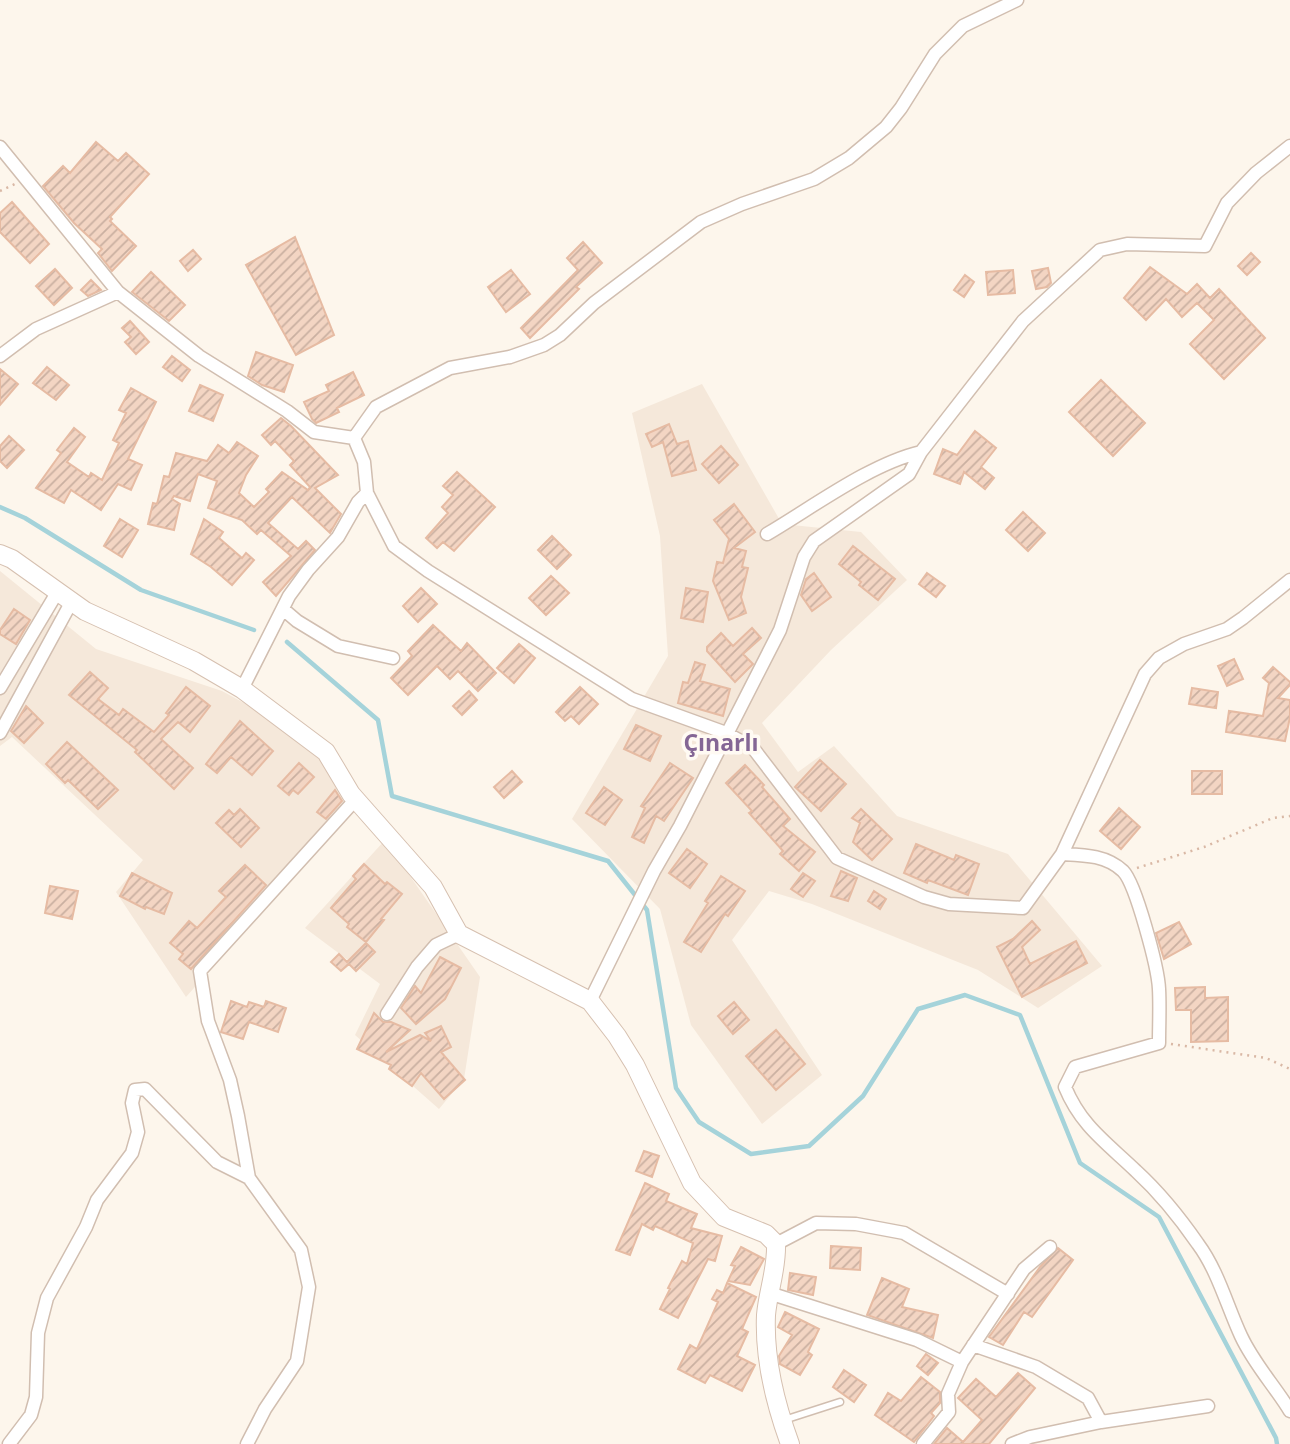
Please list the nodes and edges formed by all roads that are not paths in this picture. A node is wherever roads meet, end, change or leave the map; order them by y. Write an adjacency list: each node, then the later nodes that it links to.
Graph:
1 (1017, 0): 6 (street)
2 (1290, 146): 7 (street)
3 (0, 147): 4 (street)
4 (118, 292): 5 (street); 6 (street)
5 (0, 356)
6 (354, 438): 8 (street)
7 (921, 452): 9 (street); 18 (street)
8 (367, 493): 13 (street); 18 (street)
9 (767, 534)
10 (0, 554): 12 (street)
11 (1290, 580): 20 (street)
12 (65, 596): 15 (street); 16 (street); 17 (street)
13 (282, 609): 14 (street); 16 (street)
14 (393, 658)
15 (0, 688)
16 (242, 688): 19 (street)
17 (0, 733)
18 (726, 733): 20 (street); 22 (street)
19 (356, 799): 21 (street); 24 (street)
20 (1062, 853): 33 (street)
21 (459, 934): 22 (street); 23 (street)
22 (590, 1001): 25 (street)
23 (387, 1014)
24 (248, 1178): 36 (street); 37 (street)
25 (776, 1244): 27 (street); 28 (street)
26 (1050, 1247): 28 (street)
27 (769, 1293): 30 (street); 34 (street)
28 (1008, 1294): 29 (street)
29 (974, 1345): 30 (street); 35 (street)
30 (962, 1362): 39 (street)
31 (840, 1402): 34 (lane)
32 (1208, 1406): 35 (street)
33 (1290, 1411)
34 (782, 1421): 38 (street)
35 (1101, 1422): 40 (street)
36 (9, 1444)
37 (247, 1444)
38 (790, 1444)
39 (923, 1444)
40 (1012, 1444)

